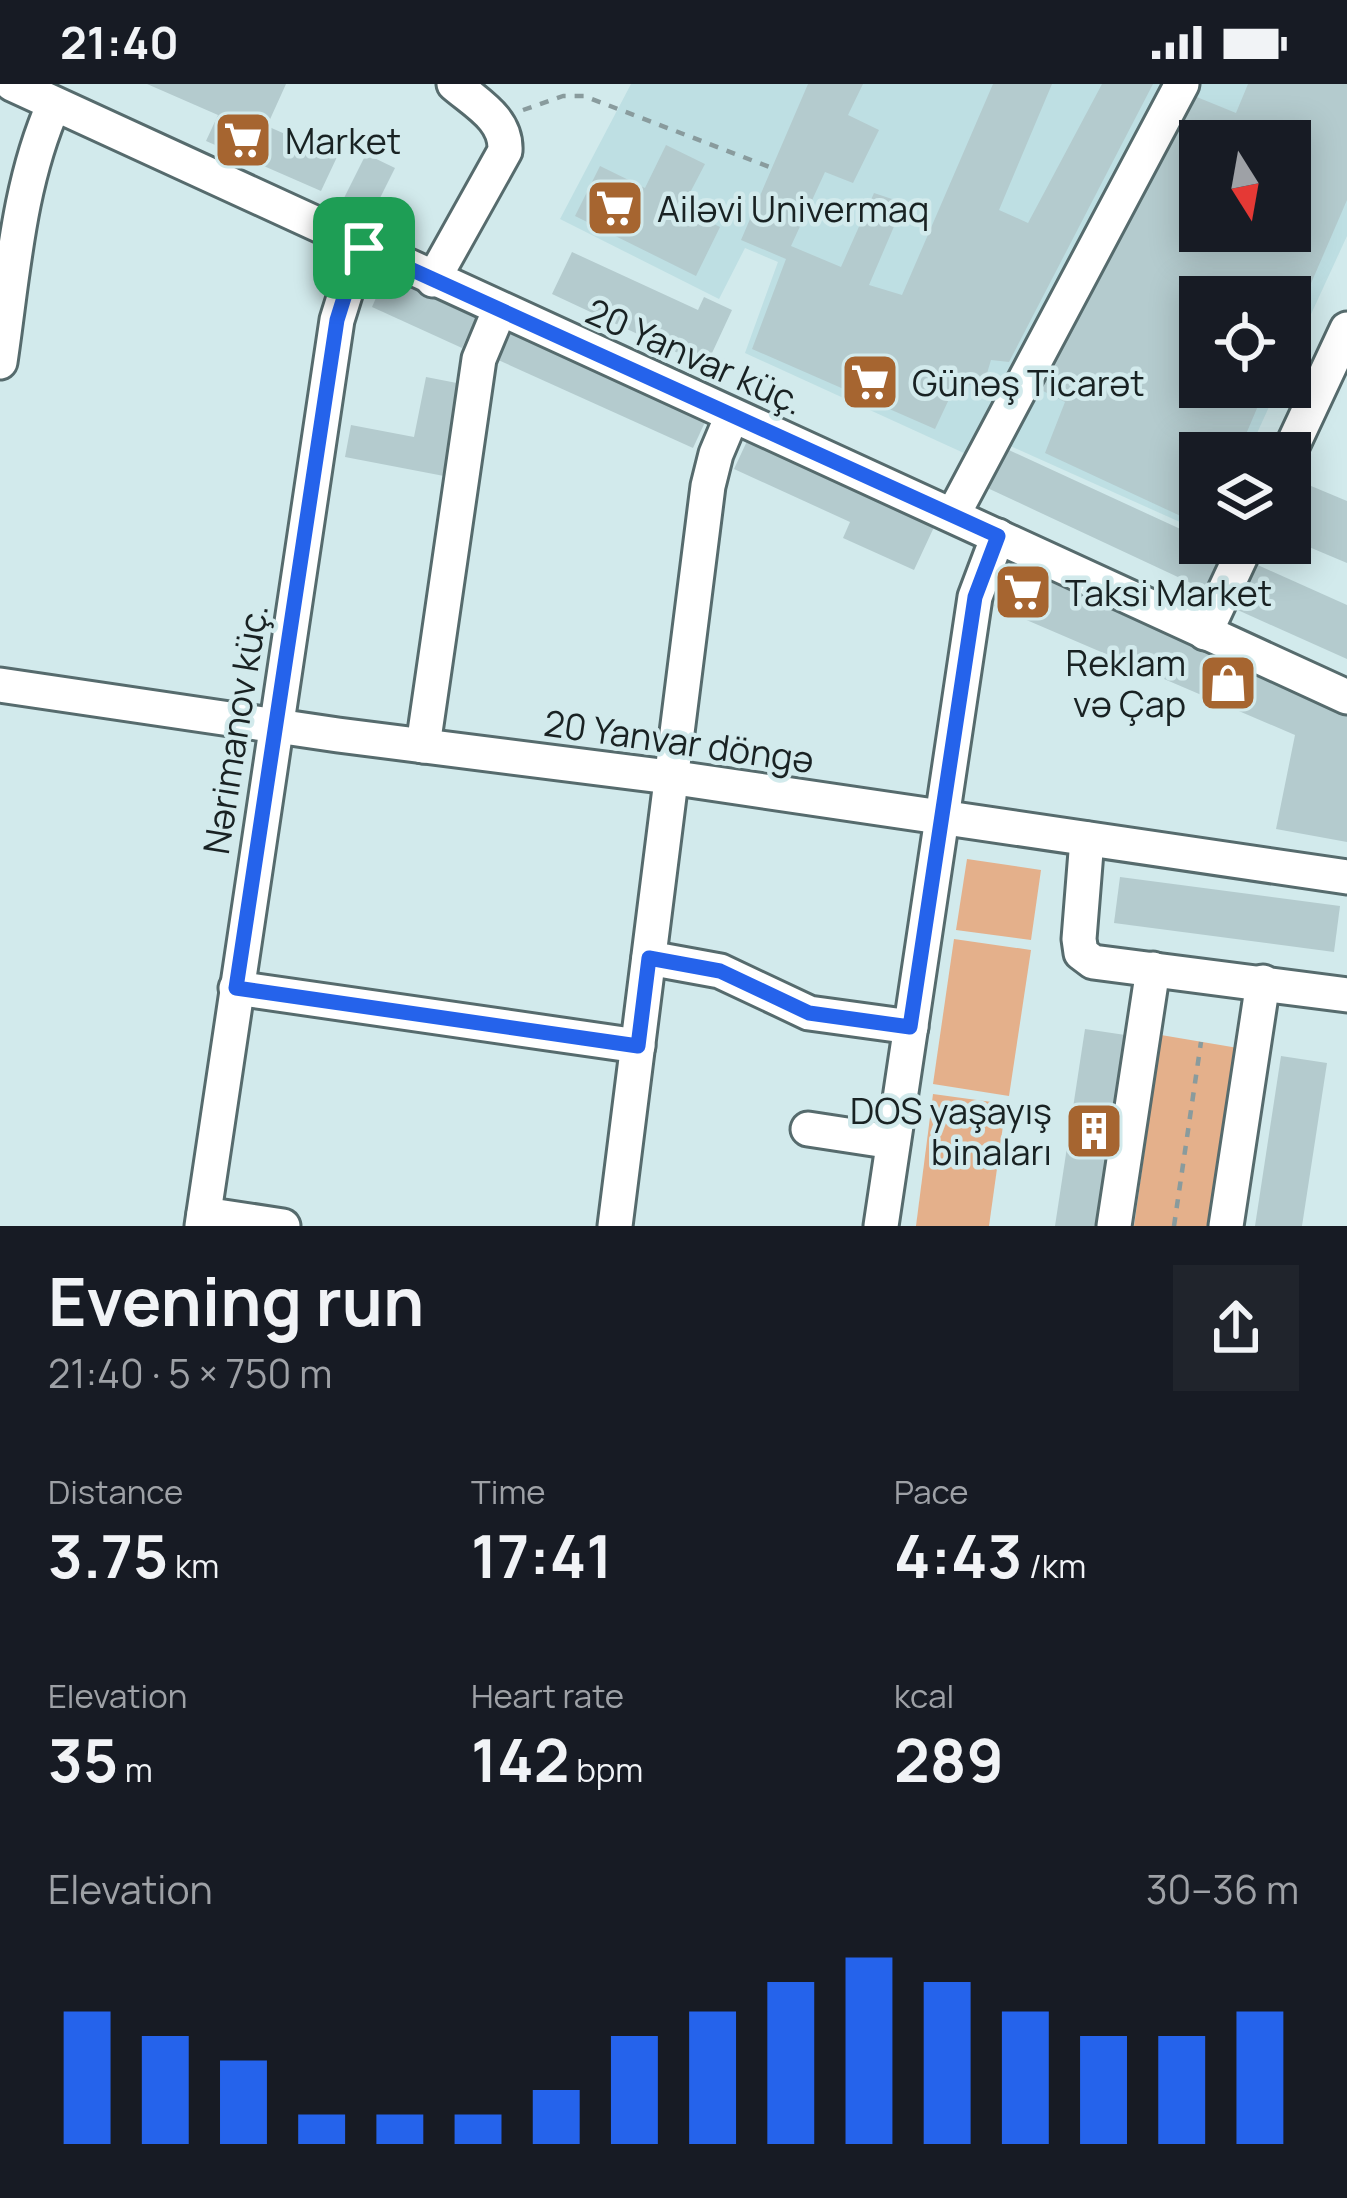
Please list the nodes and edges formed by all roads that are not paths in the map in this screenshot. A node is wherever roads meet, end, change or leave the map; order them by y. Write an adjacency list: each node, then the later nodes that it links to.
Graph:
1 (12, 84): 4 (street, 20 Yanvar küç.)
2 (454, 84): 6 (street)
3 (1182, 84): 12 (street)
4 (54, 104): 5 (street, 20 Yanvar küç.); 9 (street)
5 (364, 248): 6 (street, 20 Yanvar küç.); 18 (street, Nərimanov küç.)
6 (433, 280): 7 (street, 20 Yanvar küç.)
7 (499, 311): 10 (street, 20 Yanvar küç.); 19 (street)
8 (1347, 328): 11 (street)
9 (0, 362)
10 (732, 416): 12 (street, 20 Yanvar küç.); 20 (street)
11 (1299, 432)
12 (953, 515): 13 (street, 20 Yanvar küç.)
13 (998, 536): 15 (street, 20 Yanvar küç.); 21 (street)
14 (1237, 564): 15 (street)
15 (1205, 633): 17 (street, 20 Yanvar küç.)
16 (0, 685): 18 (street, 20 Yanvar döngə)
17 (1347, 697)
18 (274, 725): 19 (street, 20 Yanvar döngə); 27 (street, Nərimanov küç.)
19 (422, 746): 20 (street, 20 Yanvar döngə)
20 (669, 777): 21 (street, 20 Yanvar döngə); 24 (street)
21 (942, 818): 22 (street, 20 Yanvar döngə); 29 (street)
22 (1087, 839): 23 (street, 20 Yanvar döngə); 25 (street)
23 (1347, 877)
24 (649, 958): 29 (street); 30 (street)
25 (1153, 969): 26 (street); 37 (street)
26 (1263, 982): 28 (street); 38 (street)
27 (236, 988): 30 (street); 33 (street, Nərimanov küç.)
28 (1347, 994)
29 (910, 1027): 32 (street)
30 (638, 1046): 35 (street)
31 (808, 1129): 32 (street)
32 (893, 1142): 36 (street)
33 (203, 1220): 34 (street)
34 (283, 1226)
35 (616, 1226)
36 (881, 1226)
37 (1114, 1226)
38 (1226, 1226)

